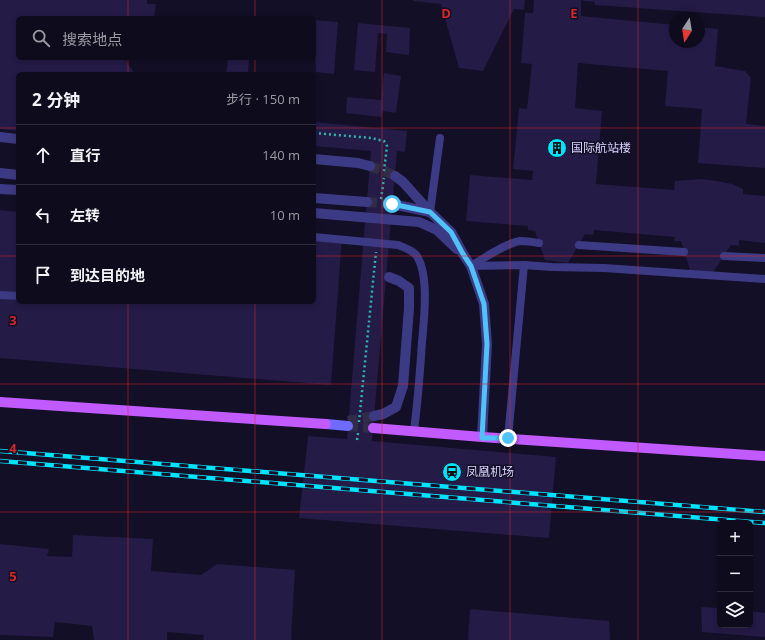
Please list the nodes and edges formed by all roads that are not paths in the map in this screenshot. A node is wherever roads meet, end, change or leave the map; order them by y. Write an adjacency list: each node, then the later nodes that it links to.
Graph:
1 (0, 137): 3 (street)
2 (440, 138): 14 (lane)
3 (16, 139)
4 (316, 159): 5 (street)
5 (370, 166)
6 (0, 173): 7 (street)
7 (16, 175)
8 (394, 176): 14 (street)
9 (0, 189): 10 (street)
10 (16, 190)
11 (316, 198): 12 (street)
12 (367, 202)
13 (392, 204): 14 (street)
14 (430, 212): 20 (street)
15 (316, 213): 20 (street)
16 (316, 237): 33 (lane)
17 (539, 242): 24 (lane)
18 (579, 245): 19 (lane)
19 (684, 252)
20 (463, 254): 24 (street)
21 (724, 256): 22 (lane)
22 (765, 258)
23 (524, 265): 24 (lane); 26 (lane); 35 (lane)
24 (471, 266): 34 (street)
25 (389, 277): 30 (street)
26 (765, 279)
27 (0, 295): 28 (lane)
28 (16, 296)
29 (0, 402): 31 (main road)
30 (374, 416)
31 (348, 423)
32 (373, 428): 33 (main road)
33 (414, 430): 34 (main road)
34 (482, 438): 35 (main road)
35 (508, 438): 36 (main road)
36 (765, 456)

